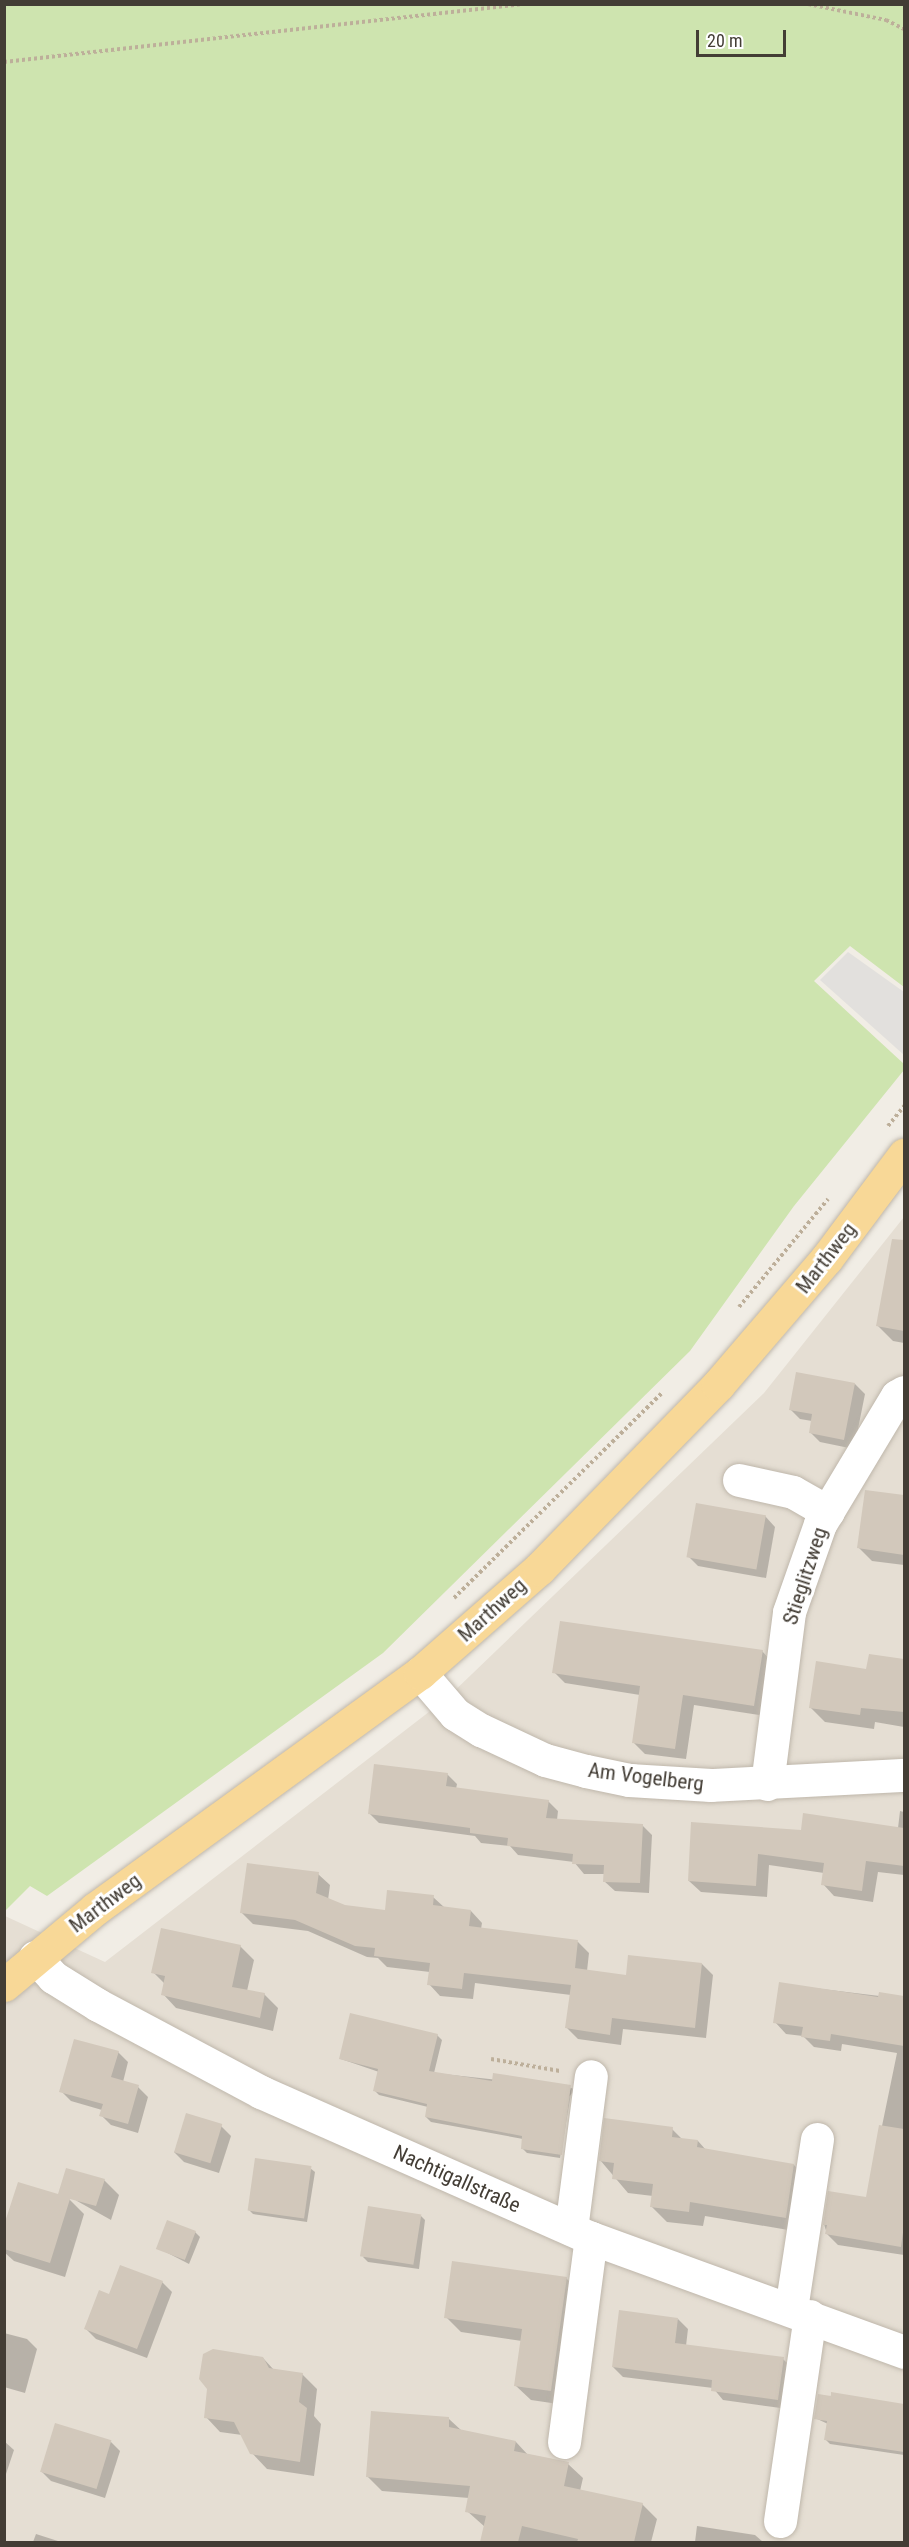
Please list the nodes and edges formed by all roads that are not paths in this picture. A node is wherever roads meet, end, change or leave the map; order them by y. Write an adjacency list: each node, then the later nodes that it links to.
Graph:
1 (893, 1144): 5 (main road, Marthweg)
2 (904, 1392): 4 (street, Stieglitzweg)
3 (739, 1480): 4 (street)
4 (828, 1512): 7 (street, Stieglitzweg)
5 (420, 1673): 7 (street, Am Vogelberg); 8 (main road, Marthweg)
6 (904, 1775): 7 (street, Am Vogelberg)
7 (767, 1784)
8 (35, 1957): 9 (main road, Marthweg); 12 (street, Nachtigallstraße)
9 (4, 1985)
10 (591, 2076): 12 (street)
11 (817, 2139): 13 (street)
12 (581, 2233): 13 (street, Nachtigallstraße); 15 (street)
13 (801, 2313): 14 (street, Nachtigallstraße); 16 (street)
14 (904, 2352)
15 (564, 2442)
16 (780, 2521)

